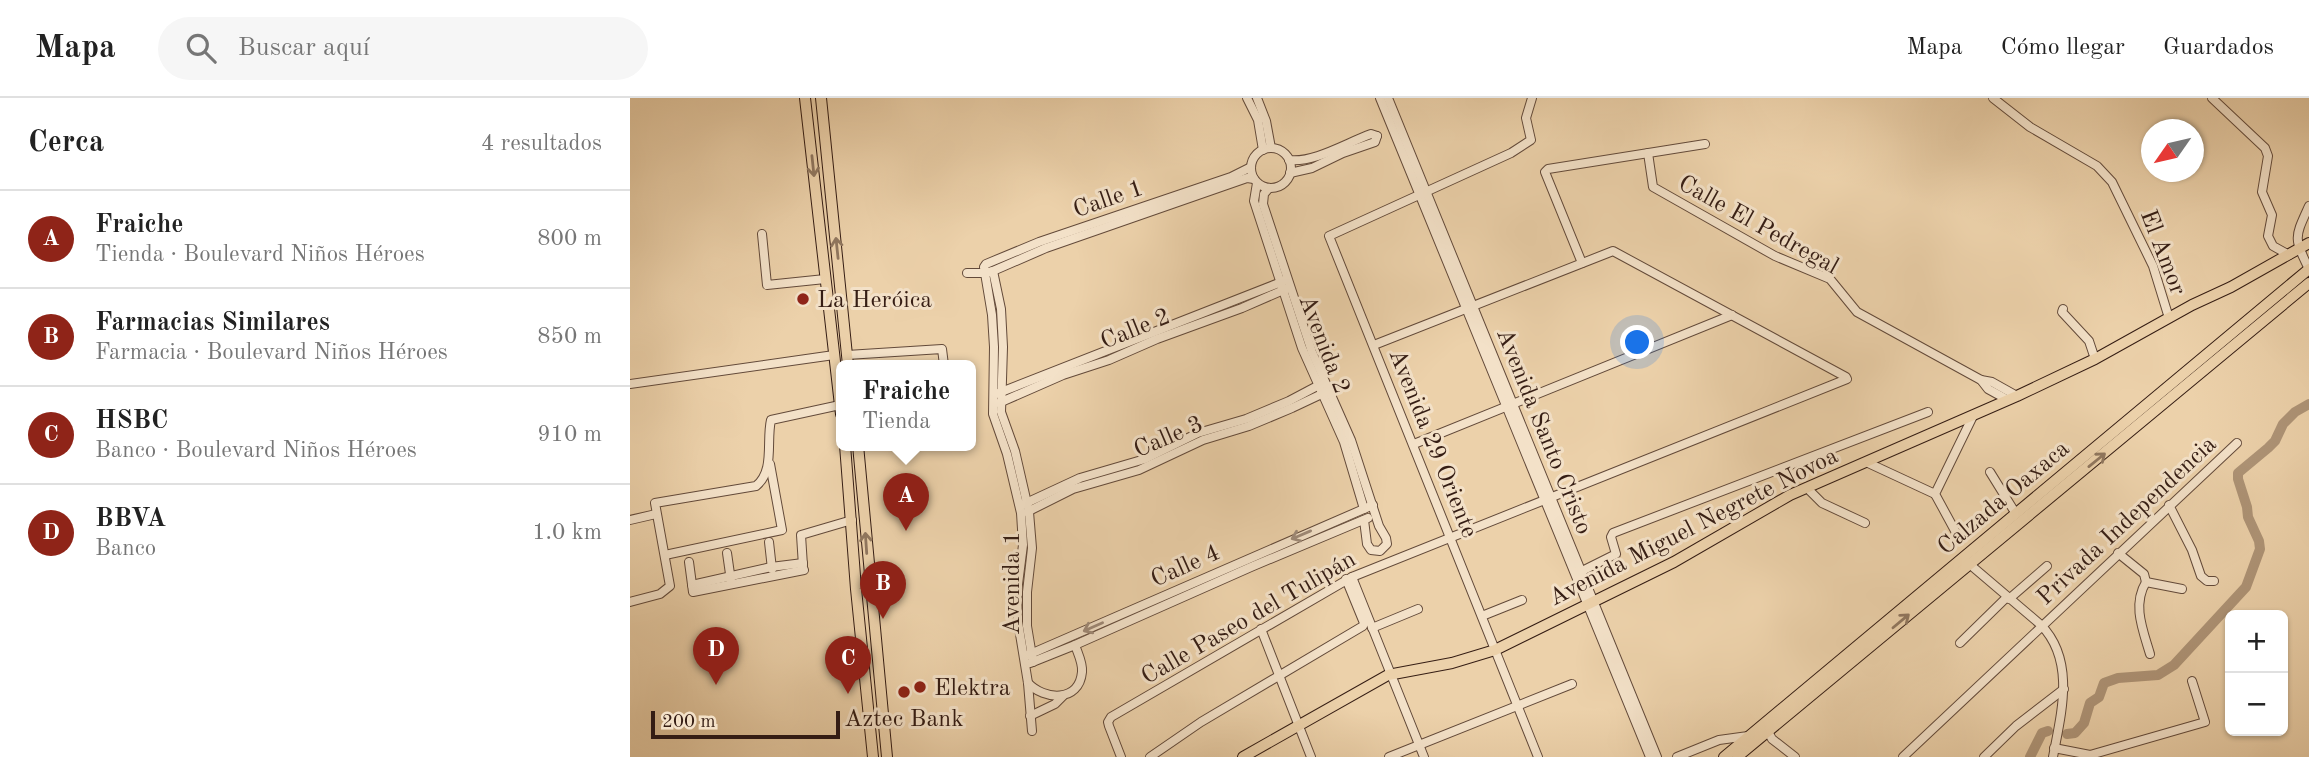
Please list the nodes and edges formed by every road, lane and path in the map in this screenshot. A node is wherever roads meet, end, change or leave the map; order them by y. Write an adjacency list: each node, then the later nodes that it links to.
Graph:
1 (805, 98): 29 (main road, one-way to 29)
2 (821, 98): 39 (main road, one-way to 2)
3 (1247, 98): 11 (street)
4 (1257, 98): 11 (street)
5 (1380, 98): 18 (street, Avenida Santo Cristo)
6 (1388, 98): 18 (street, Avenida Santo Cristo)
7 (1532, 98): 18 (street)
8 (1993, 98): 35 (street, El Amor)
9 (2212, 98): 24 (street)
10 (1705, 144): 12 (street)
11 (1267, 149): 13 (street); 14 (street)
12 (1648, 153): 25 (street); 45 (street, Calle El Pedregal)
13 (1289, 160): 15 (street); 15 (street)
14 (1251, 167): 16 (street); 20 (street, Calle 1)
15 (1290, 173): 17 (street)
16 (1256, 181): 17 (street); 20 (street, Calle 1); 31 (street, Avenida 2)
17 (1269, 188): 31 (street, Avenida 2)
18 (1424, 196): 32 (street, Avenida Santo Cristo); 36 (street, Avenida 29 Oriente)
19 (2309, 206): 23 (street)
20 (1121, 219): 27 (street, Calle 1)
21 (762, 234): 29 (street)
22 (2309, 243): 23 (main road, Avenida Miguel Negrete Novoa)
23 (2299, 249): 24 (main road, Avenida Miguel Negrete Novoa); 26 (street)
24 (2289, 255): 35 (main road, Avenida Miguel Negrete Novoa)
25 (1582, 263): 32 (street); 34 (street)
26 (2309, 269): 63 (main road, Calzada Oaxaca)
27 (989, 272): 28 (street); 44 (street, Avenida 1)
28 (967, 273)
29 (825, 279): 37 (main road)
30 (2309, 283): 63 (main road, Calzada Oaxaca, one-way to 30)
31 (1287, 284): 43 (street, Avenida 2); 44 (street, Calle 2)
32 (1470, 308): 36 (street); 46 (street, Avenida Santo Cristo)
33 (2063, 309): 38 (street)
34 (1732, 315): 46 (street); 59 (street, Calle Paseo del Tulipán)
35 (2169, 318): 38 (main road, Avenida Miguel Negrete Novoa)
36 (1374, 345): 51 (street, Avenida 29 Oriente)
37 (834, 355): 41 (main road); 42 (street)
38 (2095, 359): 45 (main road, Avenida Miguel Negrete Novoa)
39 (848, 360): 40 (street)
40 (943, 360)
41 (836, 371)
42 (630, 384)
43 (1323, 388): 61 (street, Avenida 2); 62 (street, Calle 3)
44 (996, 398): 62 (street, Avenida 1)
45 (2013, 398): 49 (main road, Avenida Miguel Negrete Novoa)
46 (1510, 406): 51 (street); 59 (street, Avenida Santo Cristo)
47 (836, 411): 54 (street)
48 (1928, 412): 80 (street)
49 (1973, 415): 55 (main road, Avenida Miguel Negrete Novoa); 58 (street)
50 (2237, 443): 60 (street, Privada Independencia)
51 (1413, 444): 70 (street, Avenida 29 Oriente)
52 (846, 451): 67 (main road)
53 (859, 451): 121 (main road, one-way to 53)
54 (769, 458): 64 (street); 75 (street)
55 (1866, 462): 57 (main road, Avenida Miguel Negrete Novoa); 58 (street)
56 (1990, 472): 63 (street)
57 (1807, 488): 69 (street); 90 (main road, Avenida Miguel Negrete Novoa)
58 (1935, 495): 71 (street)
59 (1547, 498): 70 (street, Calle Paseo del Tulipán); 80 (street, Avenida Santo Cristo)
60 (2169, 505): 74 (street, Privada Independencia); 83 (street)
61 (1369, 507): 65 (street, Avenida 2); 86 (street, Calle 4, one-way to 86)
62 (1024, 508): 100 (street, Avenida 1)
63 (2023, 512): 76 (main road, Calzada Oaxaca)
64 (656, 514): 66 (street); 75 (street)
65 (1376, 515): 68 (street, Calle 4); 68 (street, Avenida 2)
66 (630, 520)
67 (852, 520): 79 (street); 120 (main road)
68 (1364, 520): 86 (street, Calle 4)
69 (1865, 523)
70 (1451, 538): 81 (street, Calle Paseo del Tulipán); 92 (street, Avenida 29 Oriente)
71 (1959, 538)
72 (769, 542): 79 (street)
73 (727, 553): 82 (street)
74 (2118, 553): 84 (street); 93 (street, Privada Independencia)
75 (665, 555): 89 (street)
76 (1966, 561): 87 (street); 112 (main road, Calzada Oaxaca)
77 (689, 562): 82 (street)
78 (2047, 566): 87 (street)
79 (772, 571): 82 (street)
80 (1579, 573): 90 (street, Avenida Santo Cristo)
81 (1349, 578): 94 (street); 95 (street, Calle Paseo del Tulipán); 102 (street)
82 (730, 580)
83 (2214, 581)
84 (2146, 582): 85 (street); 99 (street)
85 (2182, 589)
86 (1174, 596): 97 (street, Calle 4); 100 (street, Calle 4, one-way to 100)
87 (2008, 598): 93 (street); 96 (street)
88 (1521, 600): 92 (street)
89 (630, 602)
90 (1591, 602): 98 (main road, Avenida Miguel Negrete Novoa); 109 (street, Avenida Santo Cristo)
91 (1418, 609): 94 (street)
92 (1482, 616): 98 (street, Avenida 29 Oriente)
93 (2041, 625): 106 (street); 119 (street, Privada Independencia)
94 (1372, 628): 101 (street)
95 (1261, 629): 102 (street); 122 (street, Calle Paseo del Tulipán)
96 (1961, 643)
97 (1075, 645): 100 (street, Calle 4); 107 (street)
98 (1495, 650): 101 (main road, Avenida Miguel Negrete Novoa); 108 (street, Avenida 29 Oriente)
99 (2150, 654)
100 (1027, 659): 104 (street)
101 (1391, 674): 111 (main road, Avenida Miguel Negrete Novoa); 116 (street)
102 (1278, 676): 111 (street); 123 (street)
103 (2192, 681): 117 (street)
104 (1028, 683): 107 (street); 110 (street)
105 (1572, 684): 108 (street)
106 (2064, 688): 117 (street); 133 (street)
107 (1063, 696): 110 (street)
108 (1517, 706): 116 (street); 128 (street, Avenida 29 Oriente)
109 (1634, 710): 129 (street, Avenida Santo Cristo); 130 (street, Avenida Santo Cristo)
110 (1030, 716): 113 (street)
111 (1298, 725): 124 (main road, Avenida Miguel Negrete Novoa); 125 (street)
112 (1766, 728): 115 (main road, Calzada Oaxaca); 132 (street)
113 (1032, 731)
114 (1726, 739): 115 (street); 118 (main road); 131 (street)
115 (1751, 739): 118 (main road, Calzada Oaxaca)
116 (1419, 745): 126 (street); 127 (street)
117 (2053, 753)
118 (1730, 755)
119 (1907, 756)
120 (873, 757)
121 (887, 757)
122 (1121, 757)
123 (1150, 757)
124 (1243, 757)
125 (1311, 757)
126 (1389, 757)
127 (1424, 757)
128 (1538, 757)
129 (1650, 757)
130 (1657, 757)
131 (1677, 757)
132 (1795, 757)
133 (1984, 757)

